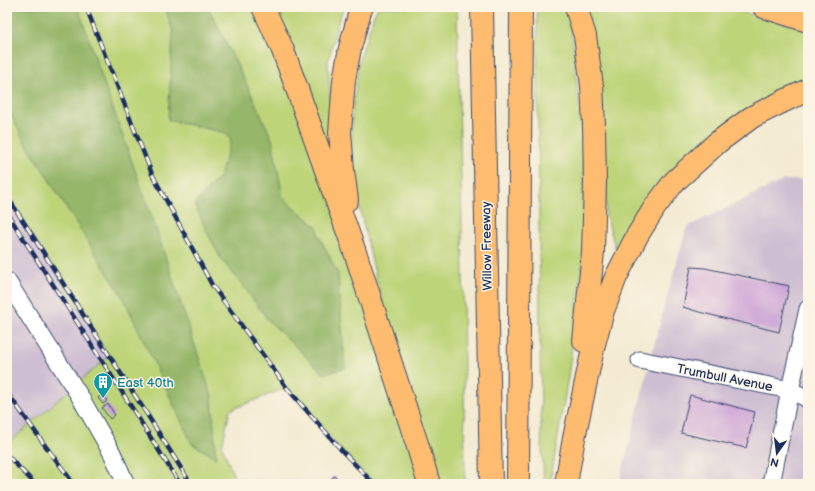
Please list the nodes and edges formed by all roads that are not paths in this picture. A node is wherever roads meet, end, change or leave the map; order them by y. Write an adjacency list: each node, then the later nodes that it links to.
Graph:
1 (262, 7): 9 (highway)
2 (362, 7): 9 (highway)
3 (482, 7): 18 (highway, Willow Freeway)
4 (522, 7): 19 (highway)
5 (576, 7): 15 (highway)
6 (764, 7): 7 (highway)
7 (808, 21)
8 (808, 90): 15 (highway)
9 (357, 258): 17 (highway)
10 (7, 282): 16 (street)
11 (808, 309): 13 (street)
12 (640, 360): 13 (street, Trumbull Avenue)
13 (790, 390): 14 (street, Trumbull Avenue); 21 (street)
14 (808, 399)
15 (574, 438): 20 (highway)
16 (126, 484)
17 (429, 484)
18 (491, 484)
19 (518, 484)
20 (566, 484)
21 (771, 484)

